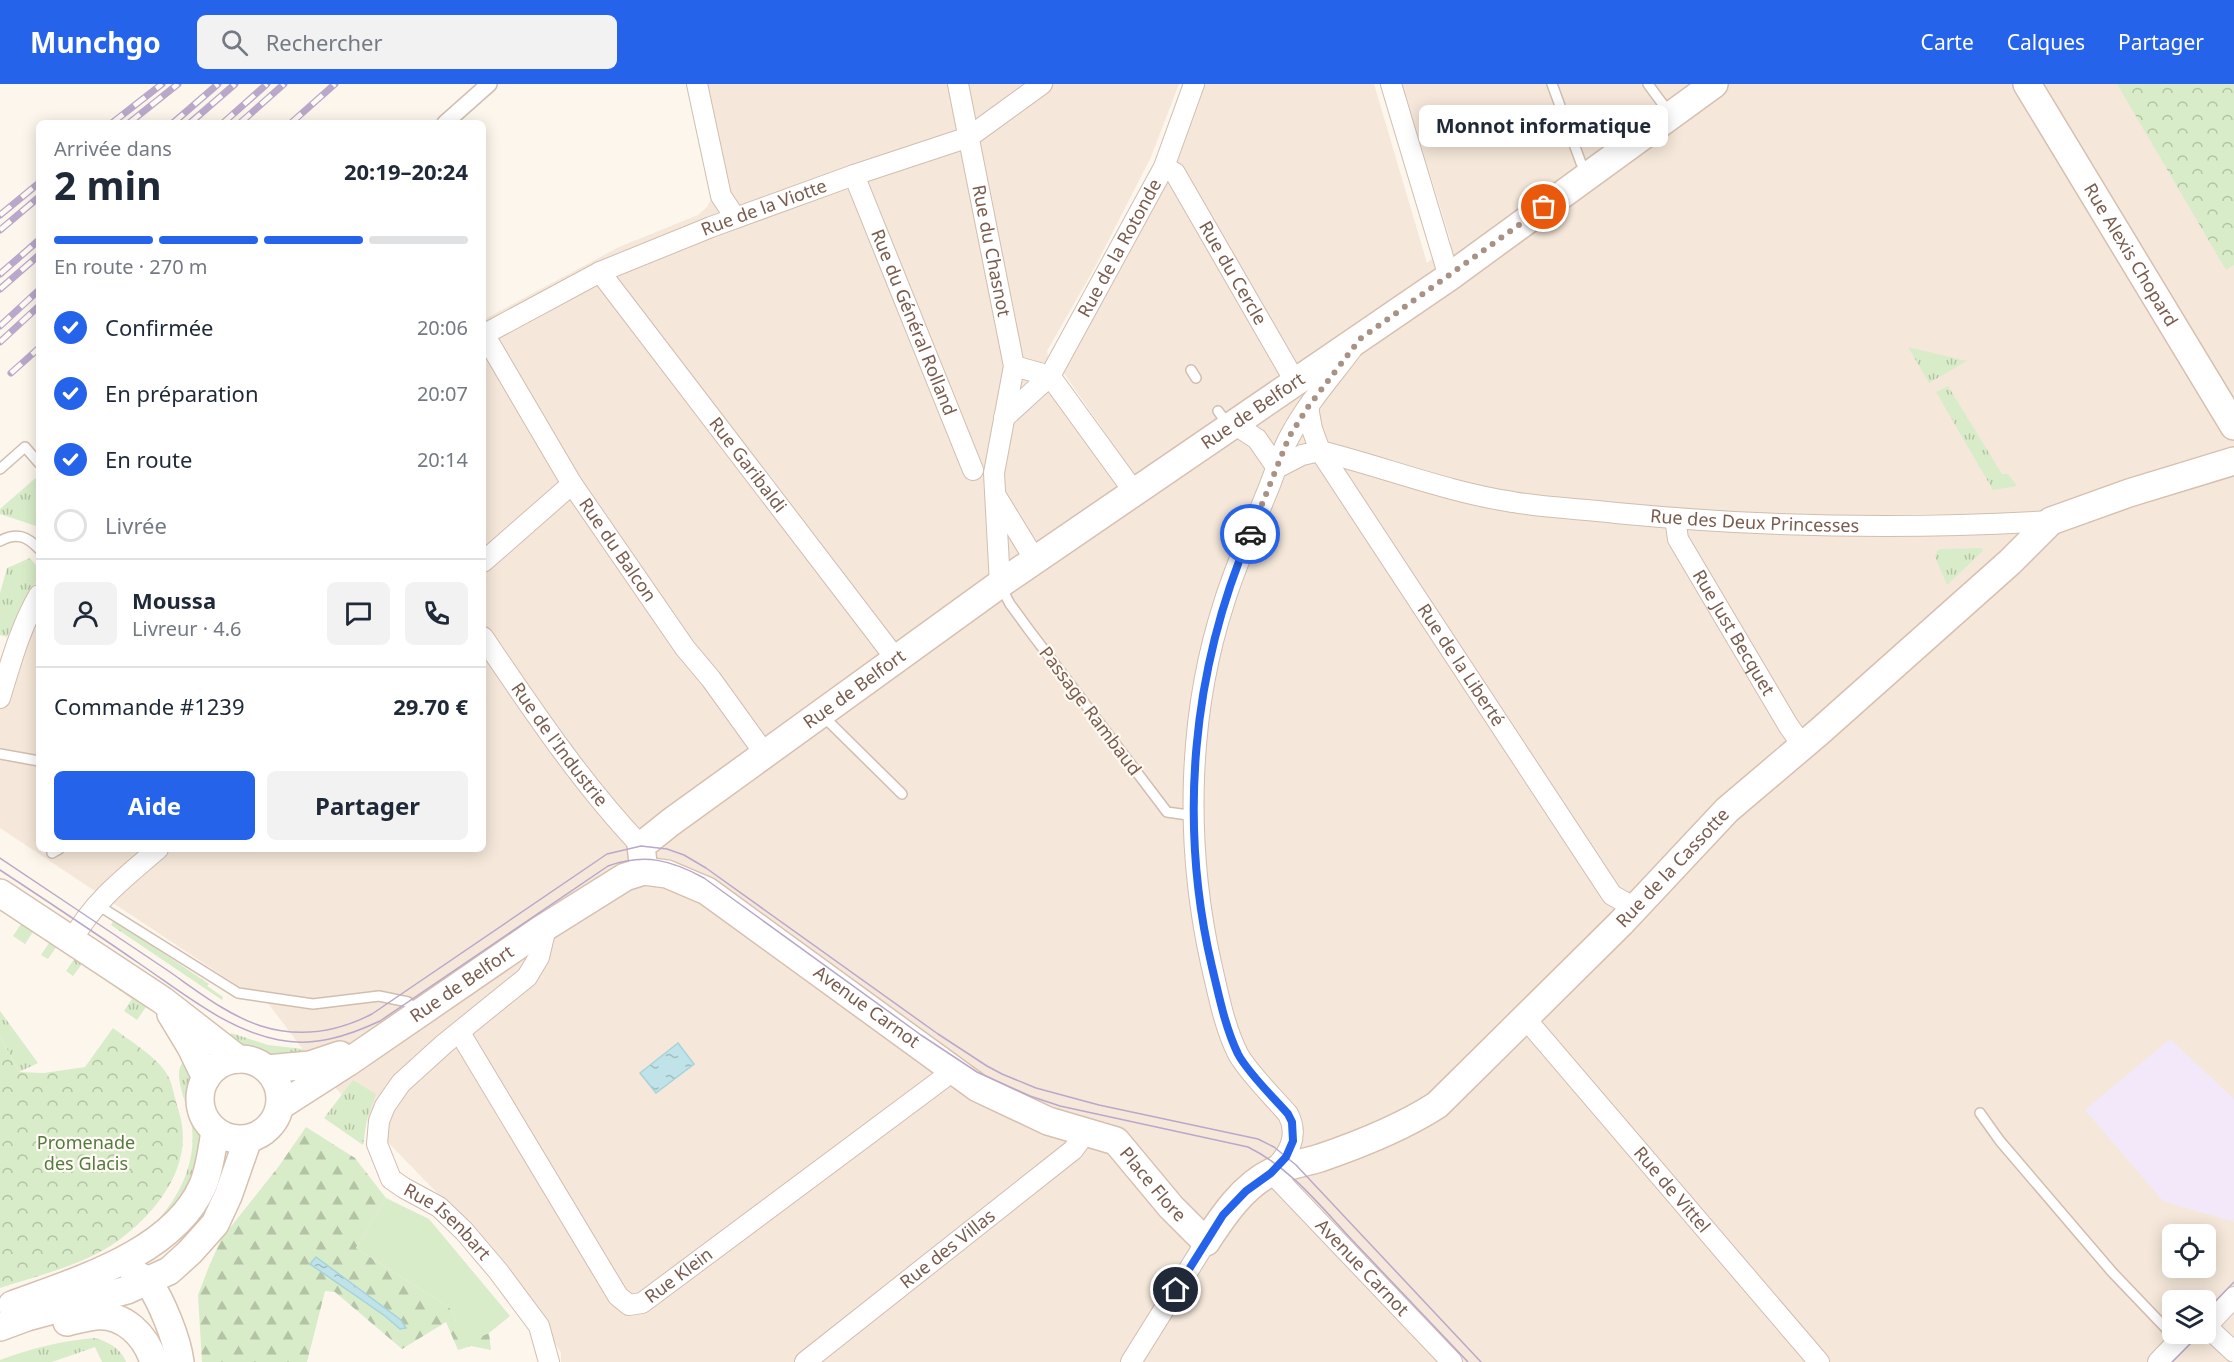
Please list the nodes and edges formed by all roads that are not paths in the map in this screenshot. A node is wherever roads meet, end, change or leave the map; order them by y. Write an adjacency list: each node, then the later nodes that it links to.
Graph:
1 (489, 84): 12 (street)
2 (697, 84): 17 (street)
3 (958, 84): 13 (street, Rue du Chasnot)
4 (1042, 84): 13 (street, Rue de la Viotte)
5 (1194, 84): 14 (street, Rue de la Rotonde)
6 (1391, 84): 19 (street)
7 (1552, 84): 16 (lane)
8 (1648, 84): 11 (lane)
9 (1714, 84): 11 (main road, Rue de Belfort)
10 (2027, 84): 29 (main road, Rue Alexis Chopard)
11 (1671, 115): 16 (main road, Rue de Belfort)
12 (449, 120)
13 (969, 136): 15 (street, Rue de la Viotte); 23 (street, Rue du Chasnot)
14 (1164, 167): 24 (street, Rue de la Rotonde); 25 (street, Rue du Cercle)
15 (854, 175): 17 (street, Rue de la Viotte); 35 (street, Rue du Général Rolland)
16 (1590, 175): 19 (main road, Rue de Belfort)
17 (735, 217): 18 (street, Rue de la Viotte)
18 (600, 272): 20 (street, Rue de la Viotte); 49 (street, Rue Garibaldi)
19 (1449, 277): 22 (main road, Rue de Belfort)
20 (486, 333)
21 (486, 337): 37 (street, Rue du Balcon)
22 (1360, 339): 25 (main road, Rue de Belfort); 26 (street, Rue de Belfort)
23 (1014, 366): 24 (street); 27 (street, Rue du Chasnot)
24 (1050, 376): 27 (street); 39 (street)
25 (1296, 383): 28 (main road, Rue de Belfort)
26 (1308, 407): 30 (street, Rue de la Liberté); 33 (street, Rue de Belfort)
27 (1004, 418): 36 (street, Rue du Chasnot)
28 (1227, 421): 33 (street); 39 (main road, Rue de Belfort)
29 (2234, 426)
30 (1320, 451): 33 (street); 40 (street, Rue des Deux Princesses); 62 (street, Rue de la Liberté)
31 (36, 459): 34 (lane)
32 (2234, 461): 41 (main road, Rue des Deux Princesses)
33 (1277, 468): 57 (street, Rue de Belfort)
34 (0, 469)
35 (973, 470): 36 (lane)
36 (994, 473): 38 (street, Rue du Chasnot)
37 (572, 484): 44 (street); 54 (street, Rue du Balcon)
38 (995, 493): 45 (street, Rue du Chasnot); 46 (street, Rue du Chasnot)
39 (1135, 493): 45 (main road, Rue de Belfort)
40 (1675, 518): 41 (street, Rue des Deux Princesses); 52 (street, Rue Just Becquet)
41 (2051, 521): 52 (main road, Rue de la Cassotte)
42 (0, 541): 43 (lane)
43 (36, 546)
44 (486, 559)
45 (1035, 560): 46 (main road, Rue de Belfort)
46 (1000, 584): 49 (main road, Rue de Belfort); 57 (lane, Passage Rambaud)
47 (36, 600): 50 (street)
48 (486, 641): 59 (street, Rue de l'Industrie)
49 (896, 659): 51 (main road, Rue de Belfort)
50 (0, 698)
51 (821, 714): 54 (main road, Rue de Belfort); 56 (lane)
52 (1802, 745): 62 (main road, Rue de la Cassotte)
53 (0, 754): 55 (lane)
54 (765, 754): 59 (main road, Rue de Belfort)
55 (36, 760)
56 (902, 794)
57 (1195, 816): 78 (street, Rue de Belfort)
58 (155, 852): 61 (street)
59 (643, 859): 63 (main road, Rue de Belfort); 72 (main road, Avenue Carnot)
60 (0, 892): 64 (main road)
61 (96, 904): 64 (street); 66 (lane)
62 (1635, 908): 67 (main road, Rue de la Cassotte)
63 (543, 929): 66 (main road, Rue de Belfort); 68 (street, Rue Isenbart)
64 (72, 940): 65 (main road)
65 (162, 1000): 70 (main road); 73 (main road)
66 (417, 1014): 69 (main road, Rue de Belfort)
67 (1525, 1018): 78 (main road, Rue de la Cassotte); 97 (street, Rue de Vittel)
68 (460, 1033): 72 (street, Rue Klein); 93 (street, Rue Isenbart)
69 (370, 1046): 71 (main road, Rue de Belfort); 74 (main road, Rue de Belfort)
70 (238, 1059): 71 (main road); 73 (main road)
71 (267, 1069): 74 (main road)
72 (953, 1071): 76 (main road, Avenue Carnot)
73 (206, 1078): 77 (main road)
74 (280, 1106): 77 (main road)
75 (1980, 1113): 85 (lane)
76 (1088, 1132): 80 (main road, Place Flore); 94 (street, Rue des Villas)
77 (228, 1139): 81 (main road); 81 (main road)
78 (1271, 1173): 80 (main road); 96 (street, Avenue Carnot)
79 (185, 1228): 81 (lane)
80 (1206, 1242): 95 (street)
81 (138, 1286): 83 (main road); 86 (main road); 88 (main road); 91 (main road); 92 (main road)
82 (2234, 1297): 84 (street)
83 (0, 1310)
84 (2216, 1316)
85 (2162, 1319)
86 (0, 1328)
87 (2216, 1335): 90 (street)
88 (0, 1342)
89 (2175, 1344): 98 (street)
90 (2234, 1352)
91 (154, 1362)
92 (180, 1362)
93 (549, 1362)
94 (805, 1362)
95 (1131, 1362)
96 (1452, 1362)
97 (1819, 1362)
98 (2158, 1362)

